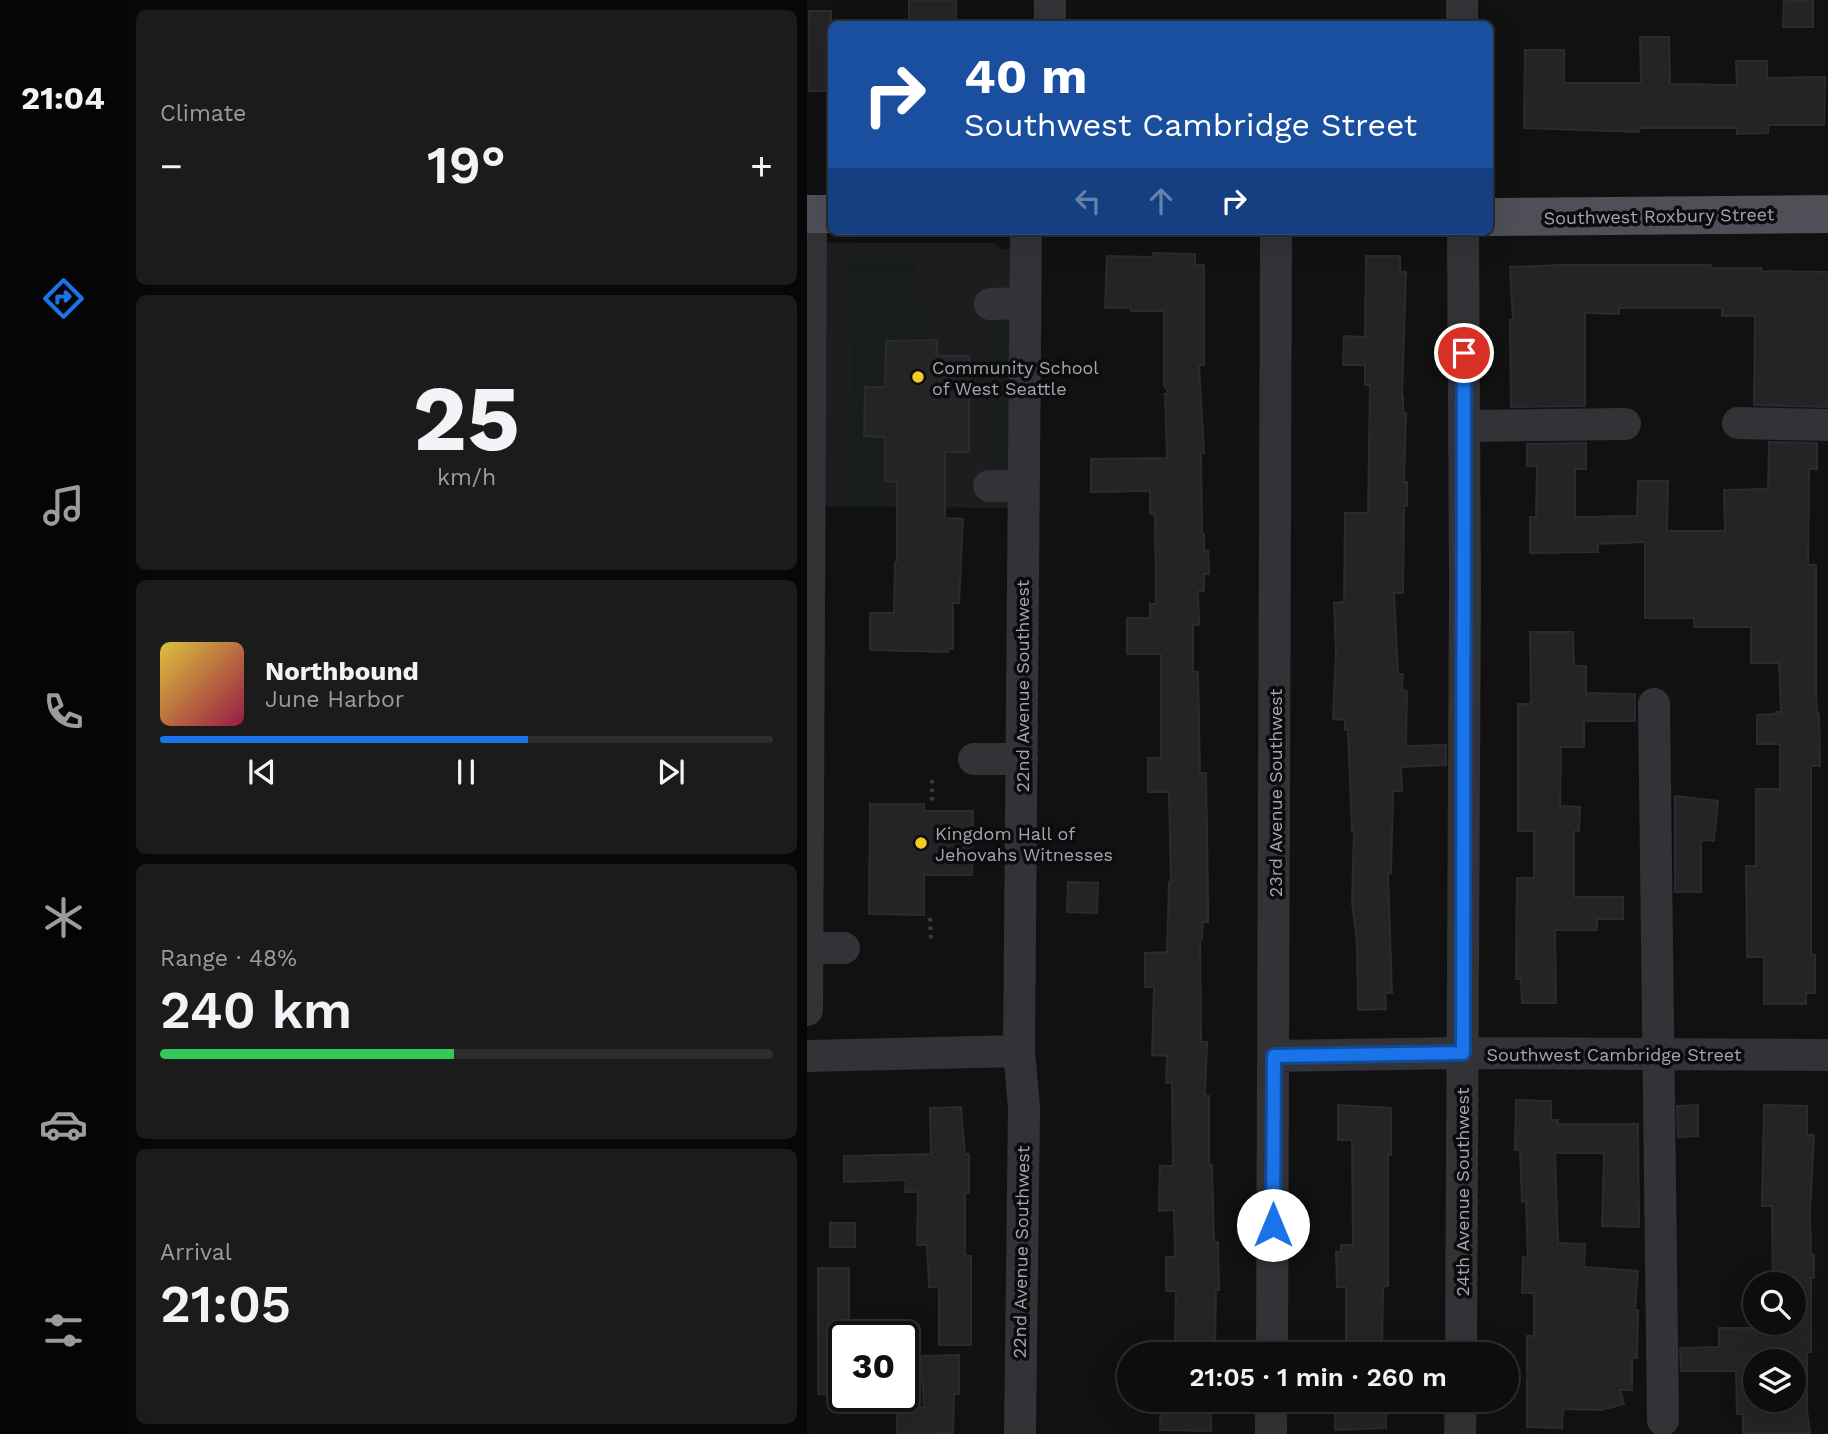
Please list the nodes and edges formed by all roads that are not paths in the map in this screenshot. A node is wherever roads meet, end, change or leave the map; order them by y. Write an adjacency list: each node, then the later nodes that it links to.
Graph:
1 (1050, 0): 3 (street)
2 (1462, 0): 4 (street)
3 (1050, 21)
4 (1462, 21)
5 (817, 214): 22 (street)
6 (1828, 214): 7 (main road, Southwest Roxbury Street)
7 (1493, 217)
8 (1026, 235): 11 (street, 22nd Avenue Southwest)
9 (1276, 235): 30 (street, 23rd Avenue Southwest)
10 (1463, 235): 16 (street, 24th Avenue Southwest)
11 (1025, 303): 12 (street); 18 (street, 22nd Avenue Southwest)
12 (990, 304)
13 (1738, 423): 15 (street)
14 (1625, 424): 16 (street)
15 (1828, 425)
16 (1465, 426): 26 (street, 24th Avenue Southwest)
17 (989, 486): 18 (street)
18 (1023, 486): 21 (street, 22nd Avenue Southwest)
19 (1654, 704): 27 (street)
20 (974, 759): 21 (street)
21 (1022, 759): 25 (street, 22nd Avenue Southwest)
22 (808, 948): 23 (street); 24 (street)
23 (844, 948)
24 (807, 1010)
25 (1019, 1051): 29 (street); 36 (street, 22nd Avenue Southwest)
26 (1463, 1053): 27 (street, Southwest Cambridge Street); 30 (street, Southwest Cambridge Street); 32 (street, 24th Avenue Southwest)
27 (1658, 1054): 28 (street, Southwest Cambridge Street); 35 (street)
28 (1828, 1055)
29 (807, 1056)
30 (1274, 1056): 31 (street, 23rd Avenue Southwest)
31 (1272, 1342)
32 (1461, 1342)
33 (1271, 1412): 37 (street)
34 (1460, 1412): 38 (street)
35 (1663, 1420)
36 (1020, 1434)
37 (1271, 1434)
38 (1460, 1434)

